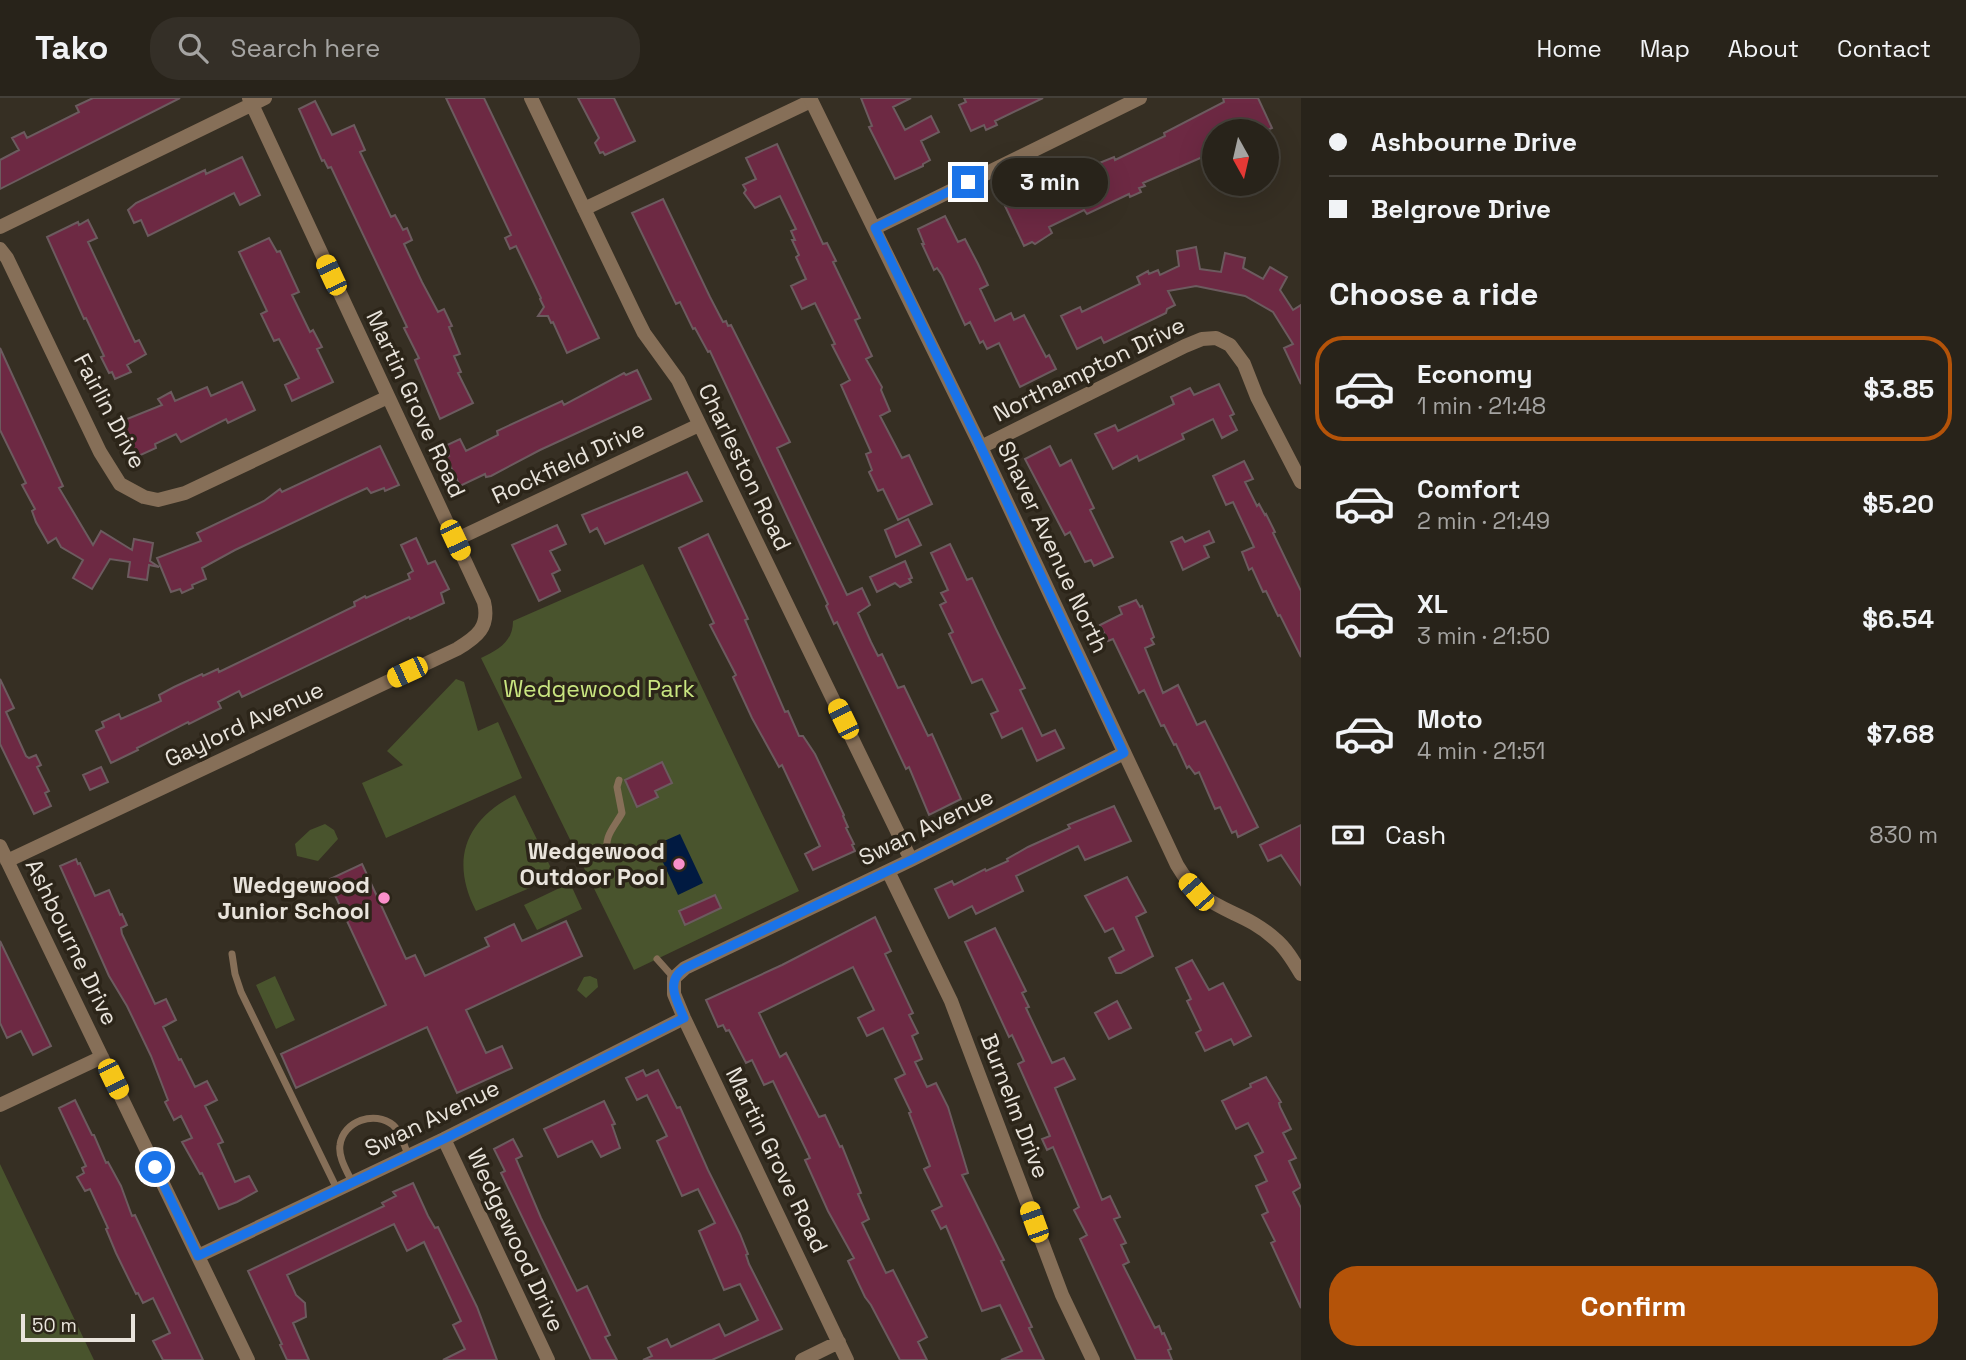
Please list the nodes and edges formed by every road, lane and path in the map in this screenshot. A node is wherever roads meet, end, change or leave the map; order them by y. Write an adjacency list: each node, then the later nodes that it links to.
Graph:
1 (531, 98): 5 (street, Charleston Road)
2 (1140, 98): 7 (street)
3 (810, 99): 5 (street); 7 (street, Shaver Avenue North)
4 (255, 100): 6 (street); 9 (street, Martin Grove Road)
5 (584, 209): 10 (street, Charleston Road)
6 (0, 227)
7 (875, 228): 11 (street, Shaver Avenue North)
8 (0, 249): 9 (street, Fairlin Drive)
9 (388, 397): 13 (street, Martin Grove Road)
10 (699, 425): 13 (street, Rockfield Drive); 19 (street, Charleston Road)
11 (981, 447): 12 (street, Northampton Drive); 15 (street, Shaver Avenue North)
12 (1301, 482)
13 (455, 540): 14 (street, Martin Grove Road)
14 (486, 615): 20 (street, Gaylord Avenue)
15 (1124, 753): 19 (street, Swan Avenue); 24 (street, Shaver Avenue North)
16 (620, 780): 18 (lane)
17 (0, 846): 20 (street, Ashbourne Drive)
18 (608, 855)
19 (911, 860): 21 (street, Swan Avenue)
20 (7, 861): 27 (street, Ashbourne Drive)
21 (888, 871): 25 (street, Swan Avenue); 39 (street, Burnelm Drive)
22 (232, 954): 32 (lane)
23 (657, 959): 25 (lane)
24 (1301, 974)
25 (674, 978): 26 (street, Martin Grove Road)
26 (684, 1018): 29 (street, Swan Avenue); 34 (street, Martin Grove Road)
27 (102, 1057): 28 (street); 33 (street, Ashbourne Drive)
28 (0, 1105)
29 (444, 1139): 30 (street, Swan Avenue); 36 (street, Wedgewood Drive)
30 (408, 1155): 31 (street, Swan Avenue); 31 (lane)
31 (352, 1182): 32 (street, Swan Avenue)
32 (337, 1189): 33 (street, Swan Avenue)
33 (198, 1256): 35 (street, Ashbourne Drive)
34 (839, 1342): 37 (street); 38 (street, Martin Grove Road)
35 (248, 1360)
36 (548, 1360)
37 (802, 1360)
38 (847, 1360)
39 (1093, 1360)

